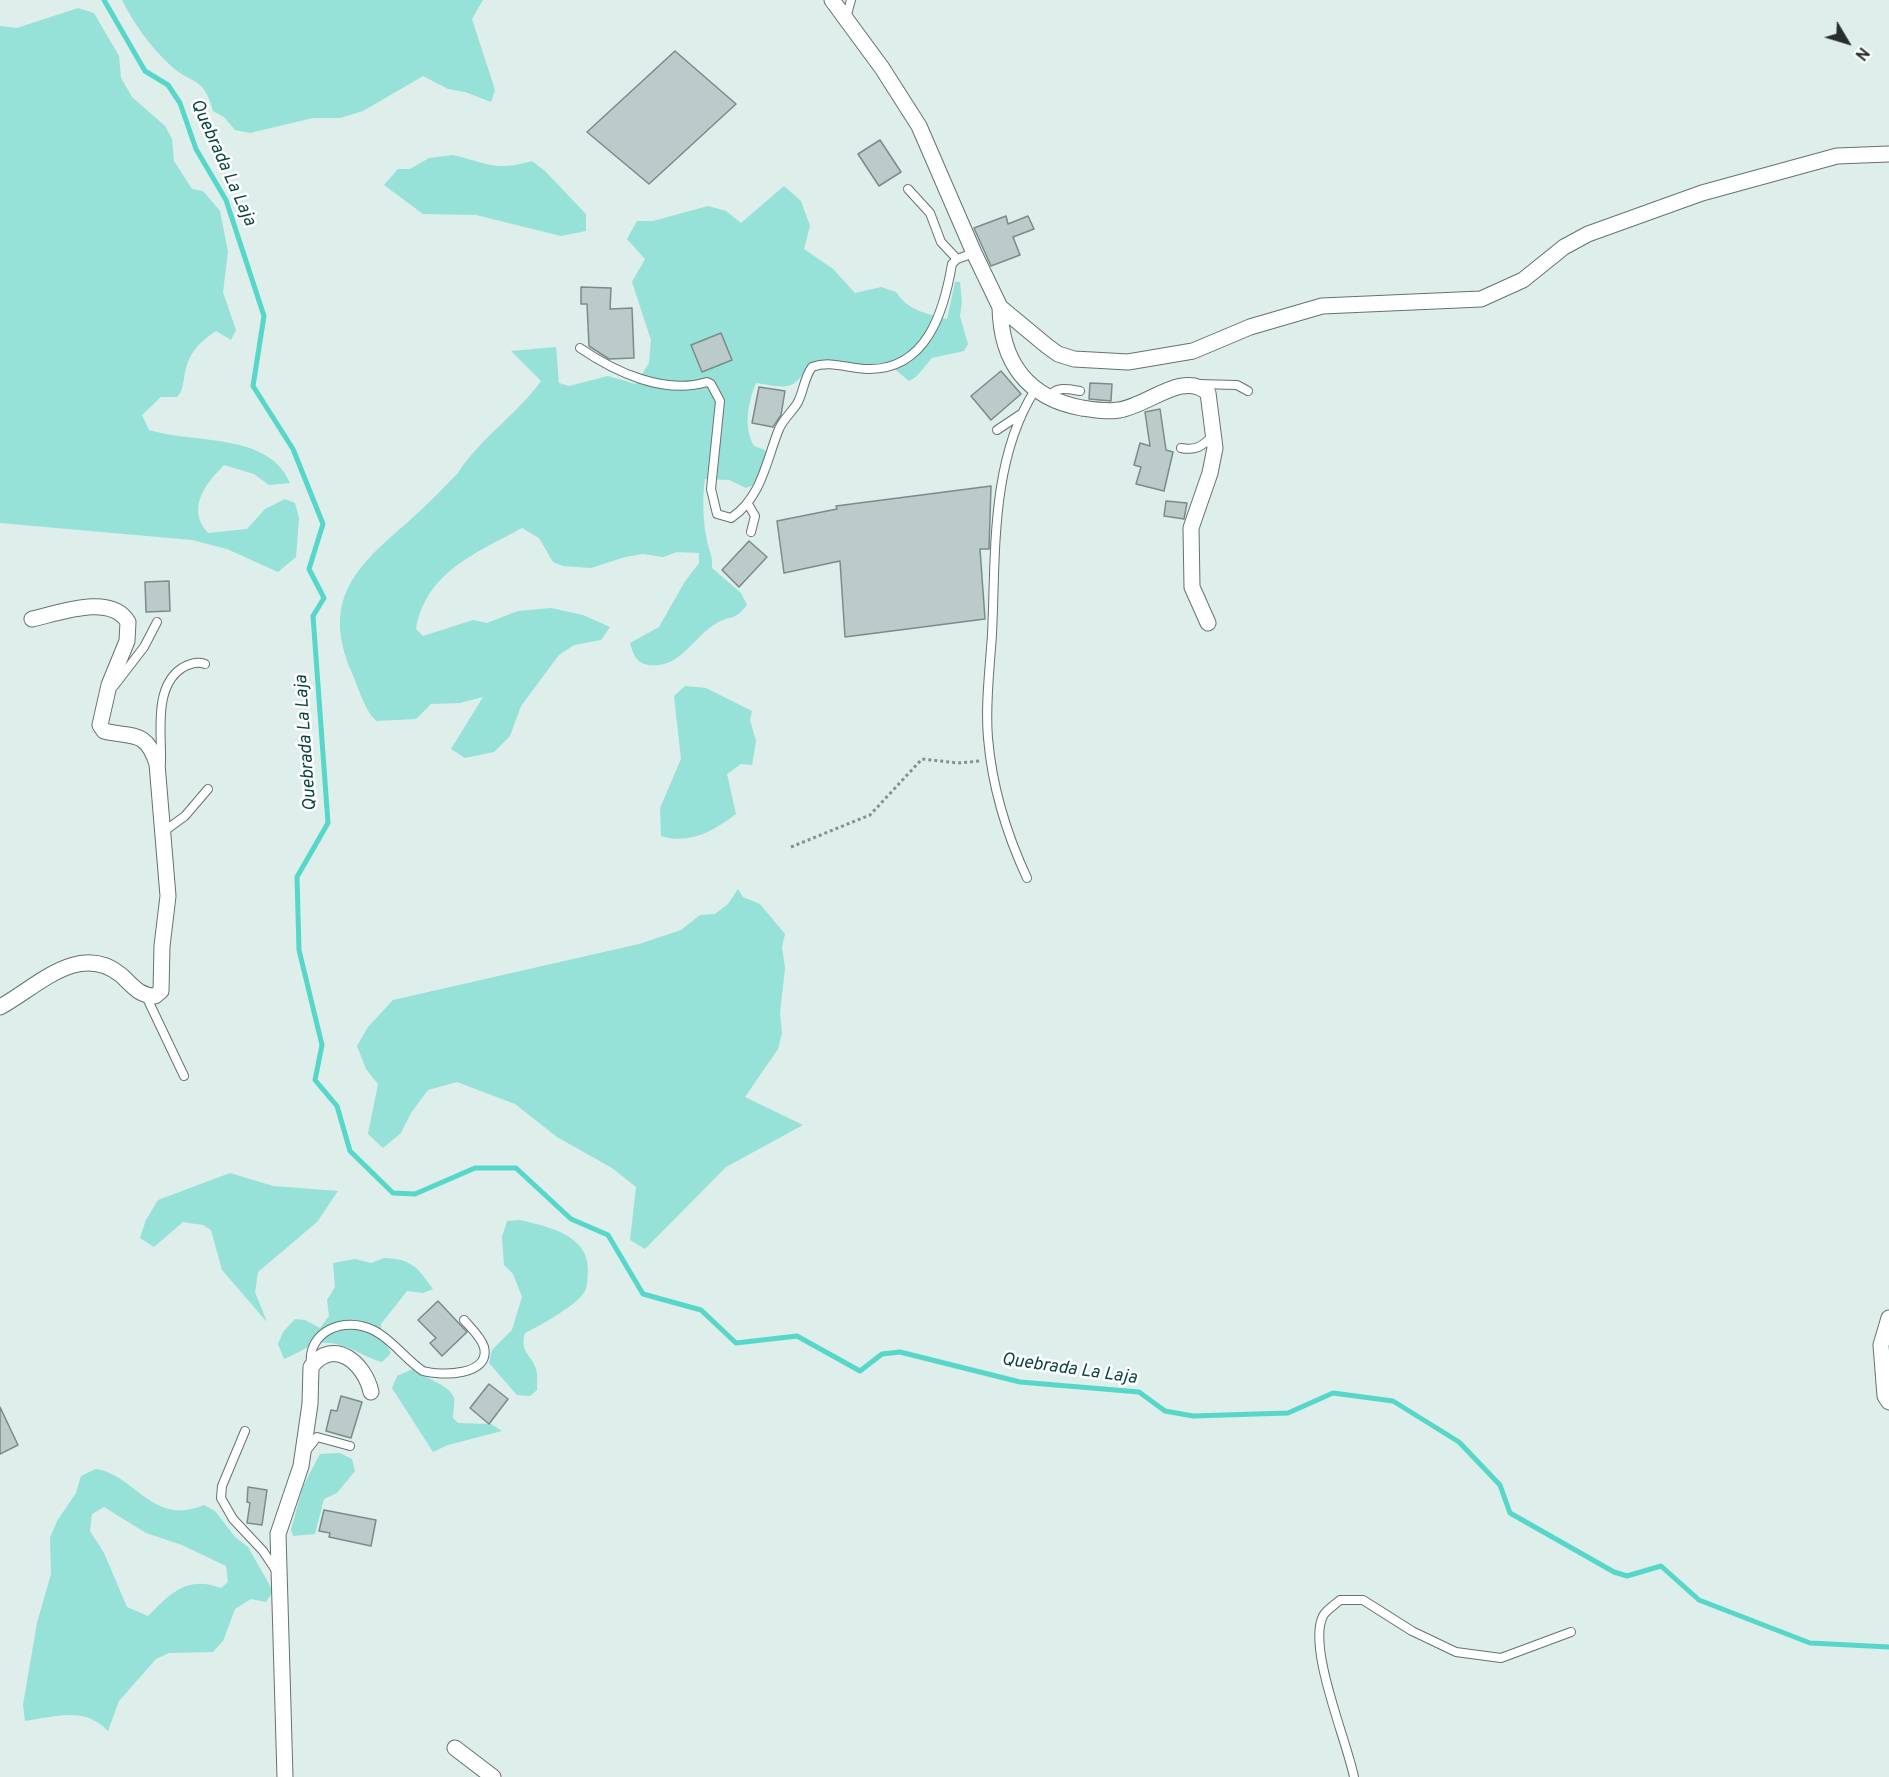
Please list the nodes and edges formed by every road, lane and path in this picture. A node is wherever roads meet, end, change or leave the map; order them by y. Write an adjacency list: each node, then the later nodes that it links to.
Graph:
1 (832, 0): 3 (street)
2 (851, 0): 3 (lane)
3 (846, 18): 6 (street)
4 (1889, 154): 8 (street)
5 (908, 189): 7 (lane)
6 (974, 253): 7 (lane); 8 (street)
7 (957, 259): 18 (lane)
8 (1000, 307): 13 (street)
9 (580, 348): 18 (lane)
10 (1196, 384): 12 (lane); 13 (street); 16 (street)
11 (1080, 391): 13 (lane)
12 (1248, 391)
13 (1041, 394): 14 (lane)
14 (1021, 414): 15 (lane); 25 (lane)
15 (997, 430)
16 (1214, 434): 17 (lane); 22 (street)
17 (1181, 448)
18 (748, 504): 19 (lane)
19 (751, 532)
20 (32, 619): 24 (street)
21 (157, 622): 24 (lane)
22 (1208, 623)
23 (205, 664): 26 (lane)
24 (104, 702): 26 (street)
25 (991, 759): 29 (path); 30 (lane)
26 (161, 785): 28 (street)
27 (208, 789): 28 (lane)
28 (163, 832): 31 (street)
29 (791, 847)
30 (1027, 878)
31 (146, 996): 32 (street); 33 (lane)
32 (0, 1007)
33 (184, 1076)
34 (1889, 1318): 38 (street)
35 (464, 1320): 36 (lane)
36 (311, 1367): 37 (street); 41 (street)
37 (371, 1392)
38 (1889, 1402)
39 (244, 1431): 42 (lane)
40 (350, 1446): 41 (lane)
41 (301, 1466): 42 (street)
42 (280, 1579): 45 (street)
43 (1571, 1632): 47 (lane)
44 (455, 1748): 46 (street)
45 (285, 1777)
46 (493, 1777)
47 (1354, 1777)

